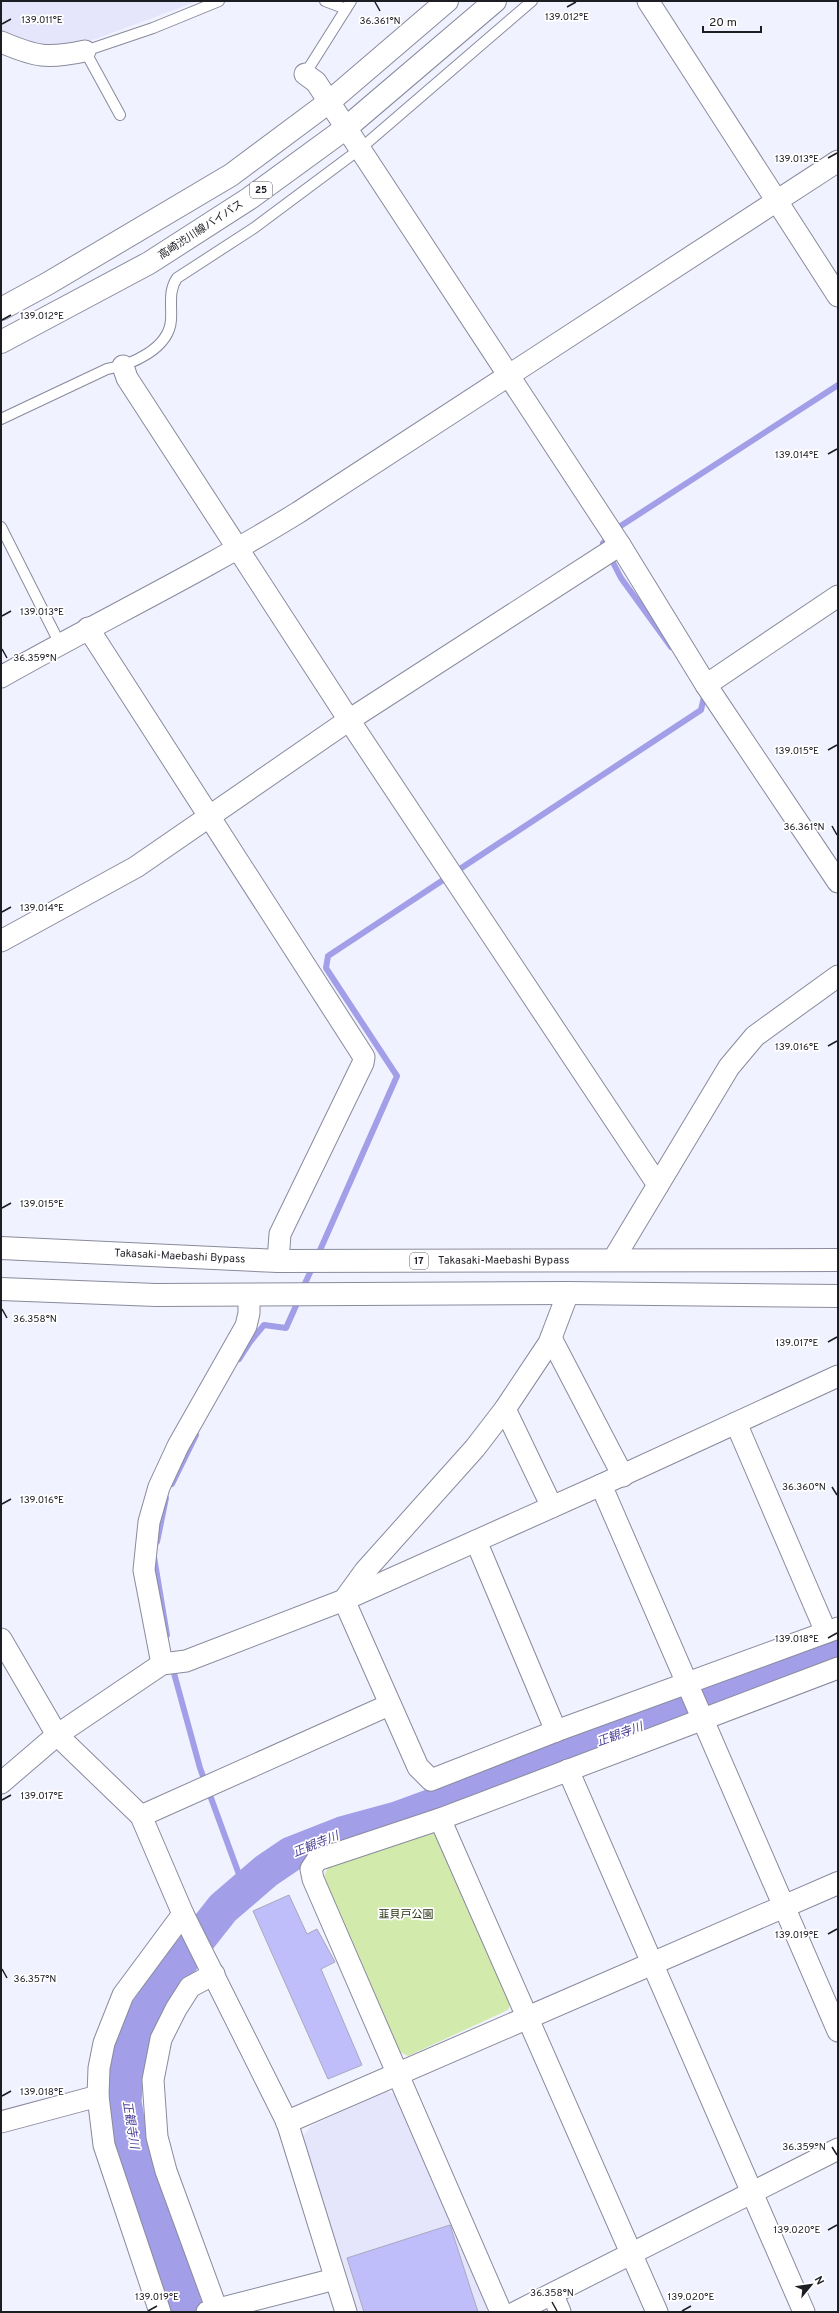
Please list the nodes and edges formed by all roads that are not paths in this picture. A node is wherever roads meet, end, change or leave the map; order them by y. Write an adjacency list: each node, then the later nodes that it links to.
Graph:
1 (219, 1): 9 (lane)
2 (325, 1): 7 (lane)
3 (447, 1): 11 (main road)
4 (495, 1): 13 (main road, 高崎渋川線バイパス / 25)
5 (532, 1): 14 (lane)
6 (648, 1): 16 (street)
7 (349, 5): 10 (lane)
8 (1, 42): 9 (street)
9 (85, 51): 12 (lane)
10 (305, 74): 11 (street)
11 (329, 102): 13 (street); 18 (main road)
12 (120, 115)
13 (346, 128): 14 (street); 19 (main road, 高崎渋川線バイパス / 25)
14 (360, 149): 20 (lane); 21 (street)
15 (838, 161): 16 (street)
16 (776, 200): 17 (street); 21 (street)
17 (838, 296)
18 (1, 309)
19 (1, 342)
20 (123, 366): 22 (lane); 25 (street)
21 (508, 374): 24 (street); 25 (street)
22 (1, 418)
23 (1, 527): 28 (lane)
24 (620, 546): 30 (street); 31 (street)
25 (238, 550): 27 (street); 31 (street)
26 (838, 596): 30 (street)
27 (88, 628): 28 (street); 32 (street)
28 (60, 644): 29 (street)
29 (1, 677)
30 (706, 685): 33 (street)
31 (349, 720): 32 (street); 36 (street)
32 (208, 817): 34 (street); 40 (street)
33 (838, 882)
34 (1, 941)
35 (838, 976): 36 (street)
36 (658, 1185): 38 (street)
37 (1, 1248): 40 (main road, Takasaki-Maebashi Bypass / 17)
38 (613, 1260): 39 (main road, Takasaki-Maebashi Bypass / 17); 40 (main road, Takasaki-Maebashi Bypass / 17)
39 (838, 1260)
40 (278, 1261)
41 (1, 1289): 43 (main road)
42 (568, 1293): 43 (main road); 44 (main road); 45 (street)
43 (249, 1295): 56 (street)
44 (838, 1296)
45 (551, 1338): 47 (street); 49 (street)
46 (838, 1376): 48 (street)
47 (505, 1409): 51 (street); 53 (street)
48 (736, 1423): 49 (street); 54 (street)
49 (623, 1476): 50 (street)
50 (601, 1486): 51 (street); 58 (street)
51 (552, 1507): 52 (street)
52 (476, 1541): 53 (street); 61 (street)
53 (344, 1600): 56 (street); 59 (street)
54 (832, 1630): 58 (street)
55 (1, 1639): 62 (street)
56 (162, 1664): 62 (street)
57 (838, 1668): 60 (street)
58 (687, 1688): 60 (street); 61 (street)
59 (389, 1705): 61 (street); 65 (street)
60 (701, 1717): 63 (street); 68 (street)
61 (556, 1731)
62 (57, 1735): 64 (street); 65 (street)
63 (568, 1770): 66 (street); 70 (street)
64 (1, 1783)
65 (141, 1816): 69 (street)
66 (440, 1819): 72 (street); 74 (street)
67 (838, 1882): 68 (main road)
68 (785, 1906): 70 (main road); 73 (street)
69 (187, 1920): 71 (street); 75 (street)
70 (652, 1963): 72 (main road); 79 (street)
71 (210, 1966): 77 (street); 83 (street)
72 (527, 2017): 74 (main road); 80 (street)
73 (838, 2031)
74 (398, 2073): 77 (main road); 86 (street)
75 (98, 2096): 76 (street); 84 (street)
76 (1, 2122)
77 (287, 2122): 81 (street)
78 (838, 2149): 79 (street)
79 (752, 2193): 80 (street); 89 (street)
80 (631, 2253): 82 (street); 88 (street)
81 (335, 2279): 83 (street); 85 (street)
82 (556, 2303): 87 (street)
83 (212, 2311)
84 (160, 2312)
85 (346, 2312)
86 (501, 2312)
87 (516, 2312)
88 (657, 2312)
89 (804, 2312)

